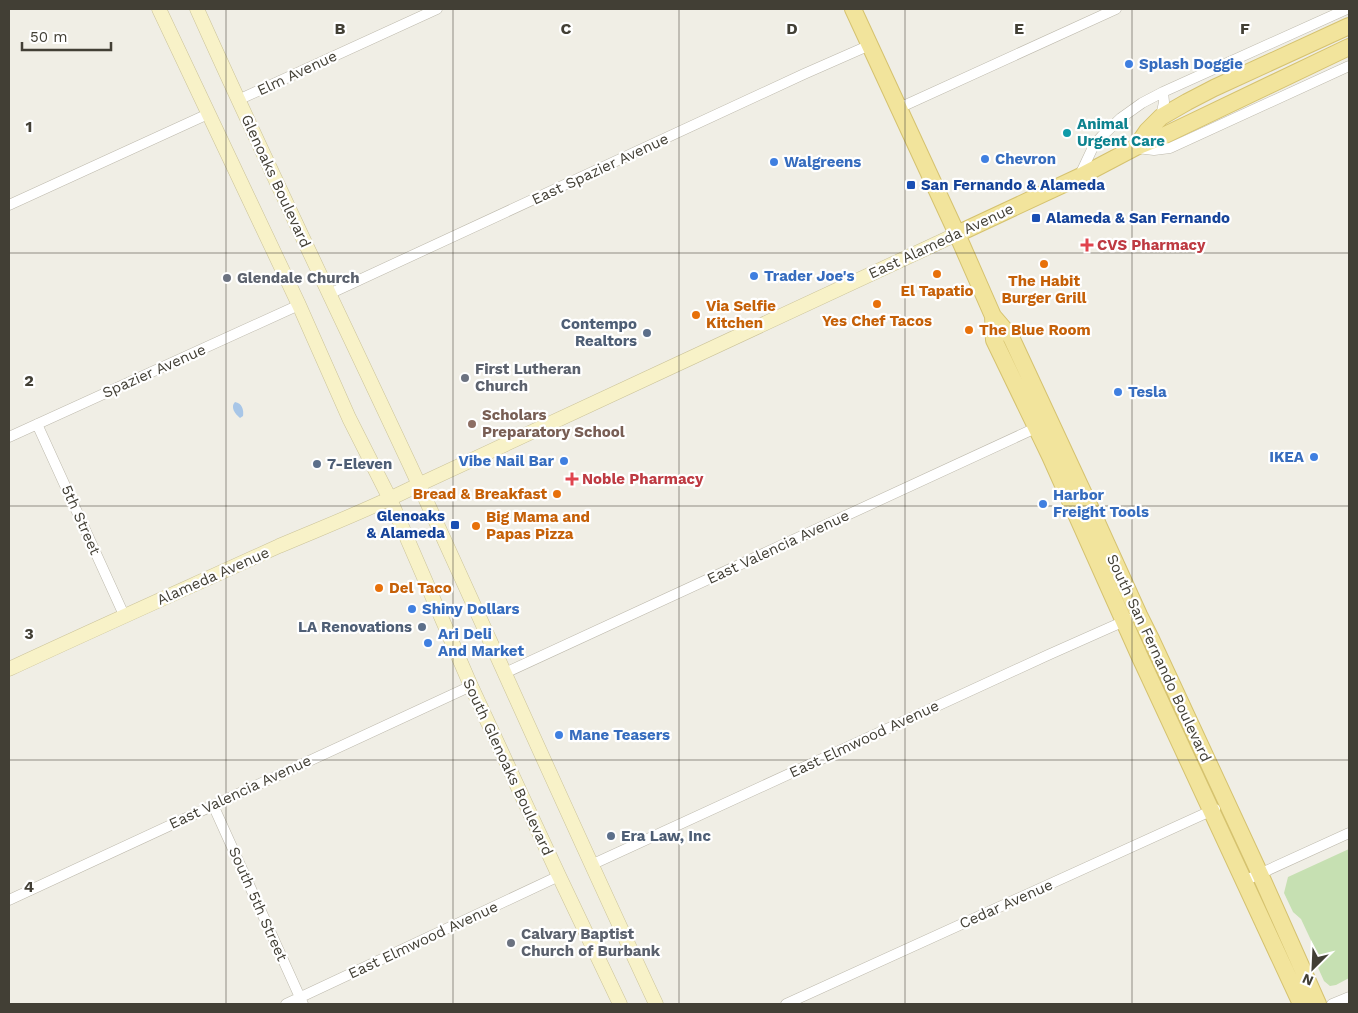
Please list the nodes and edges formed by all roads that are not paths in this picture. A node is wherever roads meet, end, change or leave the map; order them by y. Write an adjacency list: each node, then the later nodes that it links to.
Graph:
1 (159, 9): 14 (main road)
2 (196, 9): 12 (main road, Glenoaks Boulevard)
3 (437, 9): 12 (street, Elm Avenue)
4 (853, 9): 8 (main road, South San Fernando Boulevard)
5 (1116, 9): 13 (street)
6 (1347, 9): 11 (street)
7 (1349, 26): 15 (main road, East Alameda Avenue)
8 (870, 45): 13 (main road, South San Fernando Boulevard); 20 (street, East Spazier Avenue)
9 (1349, 47): 16 (main road, East Alameda Avenue)
10 (1349, 66): 16 (street)
11 (1163, 92): 15 (street); 17 (street)
12 (238, 100): 20 (main road, Glenoaks Boulevard)
13 (899, 108): 19 (main road, South San Fernando Boulevard)
14 (208, 114): 18 (street); 21 (main road)
15 (1161, 117): 16 (main road, East Alameda Avenue)
16 (1136, 147): 17 (main road, East Alameda Avenue)
17 (1079, 177): 19 (main road, East Alameda Avenue)
18 (9, 205)
19 (957, 234): 23 (main road, South San Fernando Boulevard); 25 (main road, East Alameda Avenue)
20 (329, 294): 25 (main road, Glenoaks Boulevard)
21 (299, 305): 22 (street, Spazier Avenue); 26 (main road)
22 (37, 424): 24 (street, Spazier Avenue); 27 (street, 5th Street)
23 (1043, 424): 28 (main road, South San Fernando Boulevard); 30 (street, East Valencia Avenue)
24 (9, 437)
25 (418, 485): 26 (main road, Alameda Avenue); 30 (main road, Glenoaks Boulevard)
26 (390, 499): 27 (main road, Alameda Avenue); 31 (main road, South Glenoaks Boulevard)
27 (124, 615): 29 (main road, Alameda Avenue)
28 (1132, 618): 32 (main road, South San Fernando Boulevard); 34 (main road, South San Fernando Boulevard); 36 (street, East Elmwood Avenue)
29 (9, 669)
30 (505, 673): 36 (main road)
31 (471, 686): 33 (street, East Valencia Avenue); 38 (main road, South Glenoaks Boulevard)
32 (1227, 803): 34 (street, Cedar Avenue); 37 (main road, South San Fernando Boulevard)
33 (213, 805): 40 (street, East Valencia Avenue); 42 (street, South 5th Street)
34 (1211, 810): 39 (main road, South San Fernando Boulevard); 46 (street, Cedar Avenue)
35 (1349, 833): 37 (street)
36 (590, 865): 45 (main road)
37 (1260, 874): 39 (street); 48 (main road, South San Fernando Boulevard)
38 (559, 876): 42 (street, East Elmwood Avenue); 44 (main road, South Glenoaks Boulevard)
39 (1244, 881): 47 (main road, South San Fernando Boulevard)
40 (9, 900)
41 (1349, 997): 49 (street)
42 (302, 1001): 43 (street, East Elmwood Avenue)
43 (286, 1004)
44 (620, 1004)
45 (656, 1004)
46 (786, 1004)
47 (1301, 1004)
48 (1318, 1004)
49 (1332, 1004)

